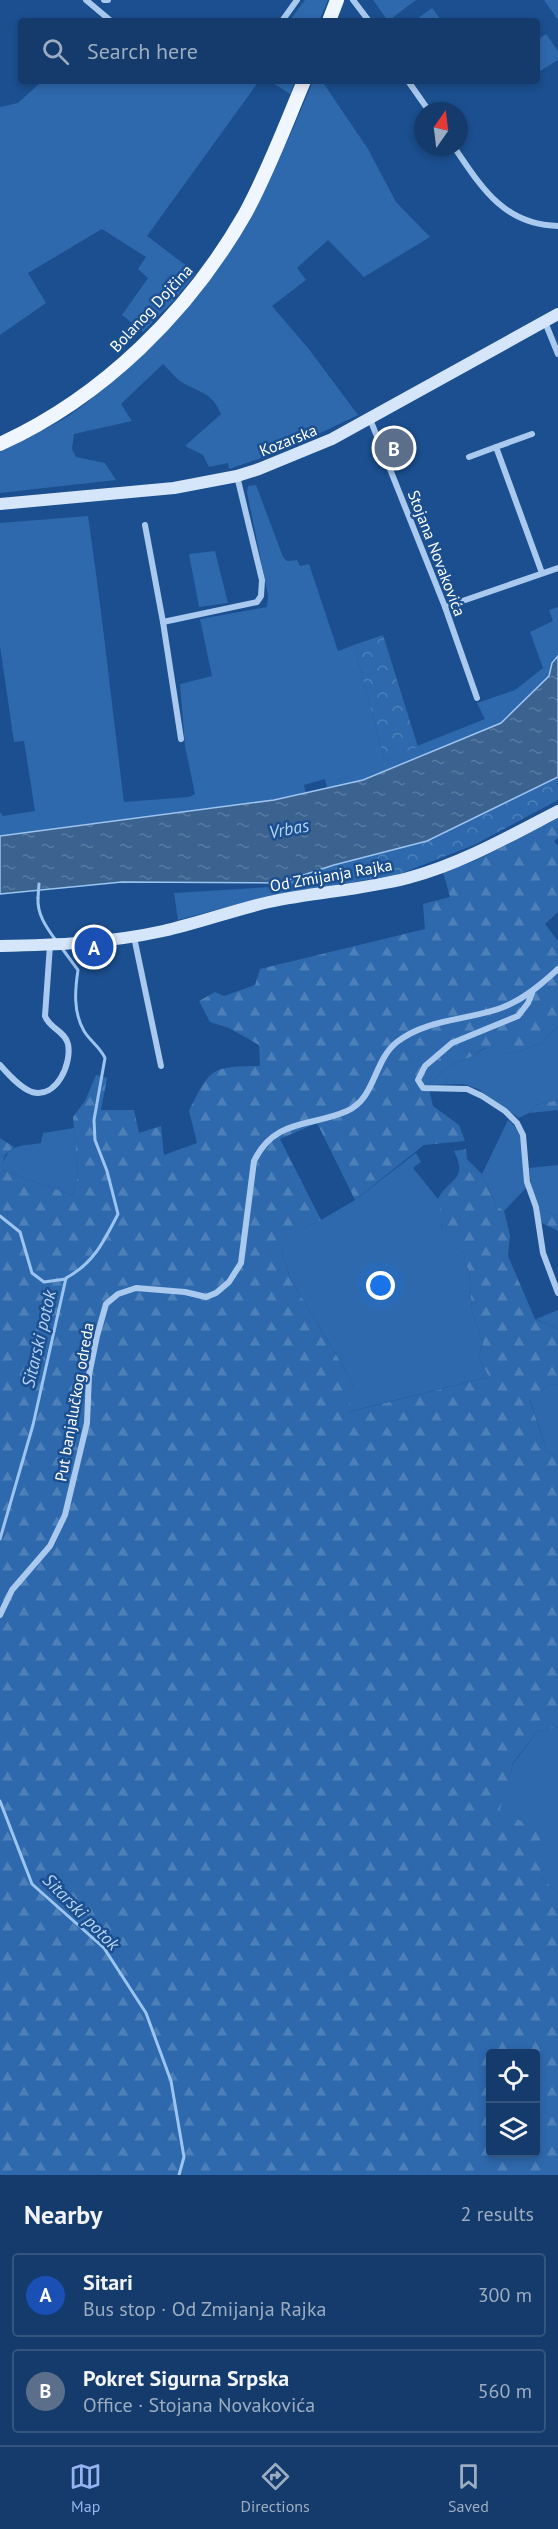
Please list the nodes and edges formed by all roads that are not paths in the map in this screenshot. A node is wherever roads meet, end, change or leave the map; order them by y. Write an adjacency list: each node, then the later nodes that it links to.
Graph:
1 (86, 0): 5 (street)
2 (297, 0): 6 (street)
3 (337, 0): 7 (main road)
4 (353, 0): 8 (street)
5 (107, 18)
6 (284, 18)
7 (330, 18)
8 (367, 18)
9 (303, 84): 19 (main road, Bolanog Dojčina)
10 (410, 84): 11 (street)
11 (423, 102)
12 (461, 156): 13 (street)
13 (558, 226)
14 (558, 314): 15 (main road, Kozarska)
15 (545, 321): 16 (street); 17 (main road, Kozarska)
16 (558, 354)
17 (370, 419): 22 (main road, Kozarska); 27 (street, Stojana Novakovića)
18 (532, 434): 20 (street)
19 (0, 444)
20 (496, 447): 21 (street); 26 (street)
21 (469, 457)
22 (237, 476): 23 (main road, Kozarska); 28 (street)
23 (0, 504)
24 (145, 525): 28 (street)
25 (558, 568): 26 (street)
26 (542, 573): 27 (street)
27 (445, 607): 29 (street, Stojana Novakovića)
28 (164, 622): 30 (street)
29 (477, 698)
30 (181, 739)
31 (558, 811): 32 (main road, Od Zmijanja Rajka)
32 (134, 936): 34 (main road, Od Zmijanja Rajka); 38 (street)
33 (0, 945): 34 (main road, Od Zmijanja Rajka)
34 (50, 945): 37 (street)
35 (558, 969): 36 (street, Put banjalučkog odreda)
36 (532, 992): 39 (street); 40 (street, Put banjalučkog odreda)
37 (0, 1065)
38 (161, 1066)
39 (558, 1293)
40 (0, 1615)

